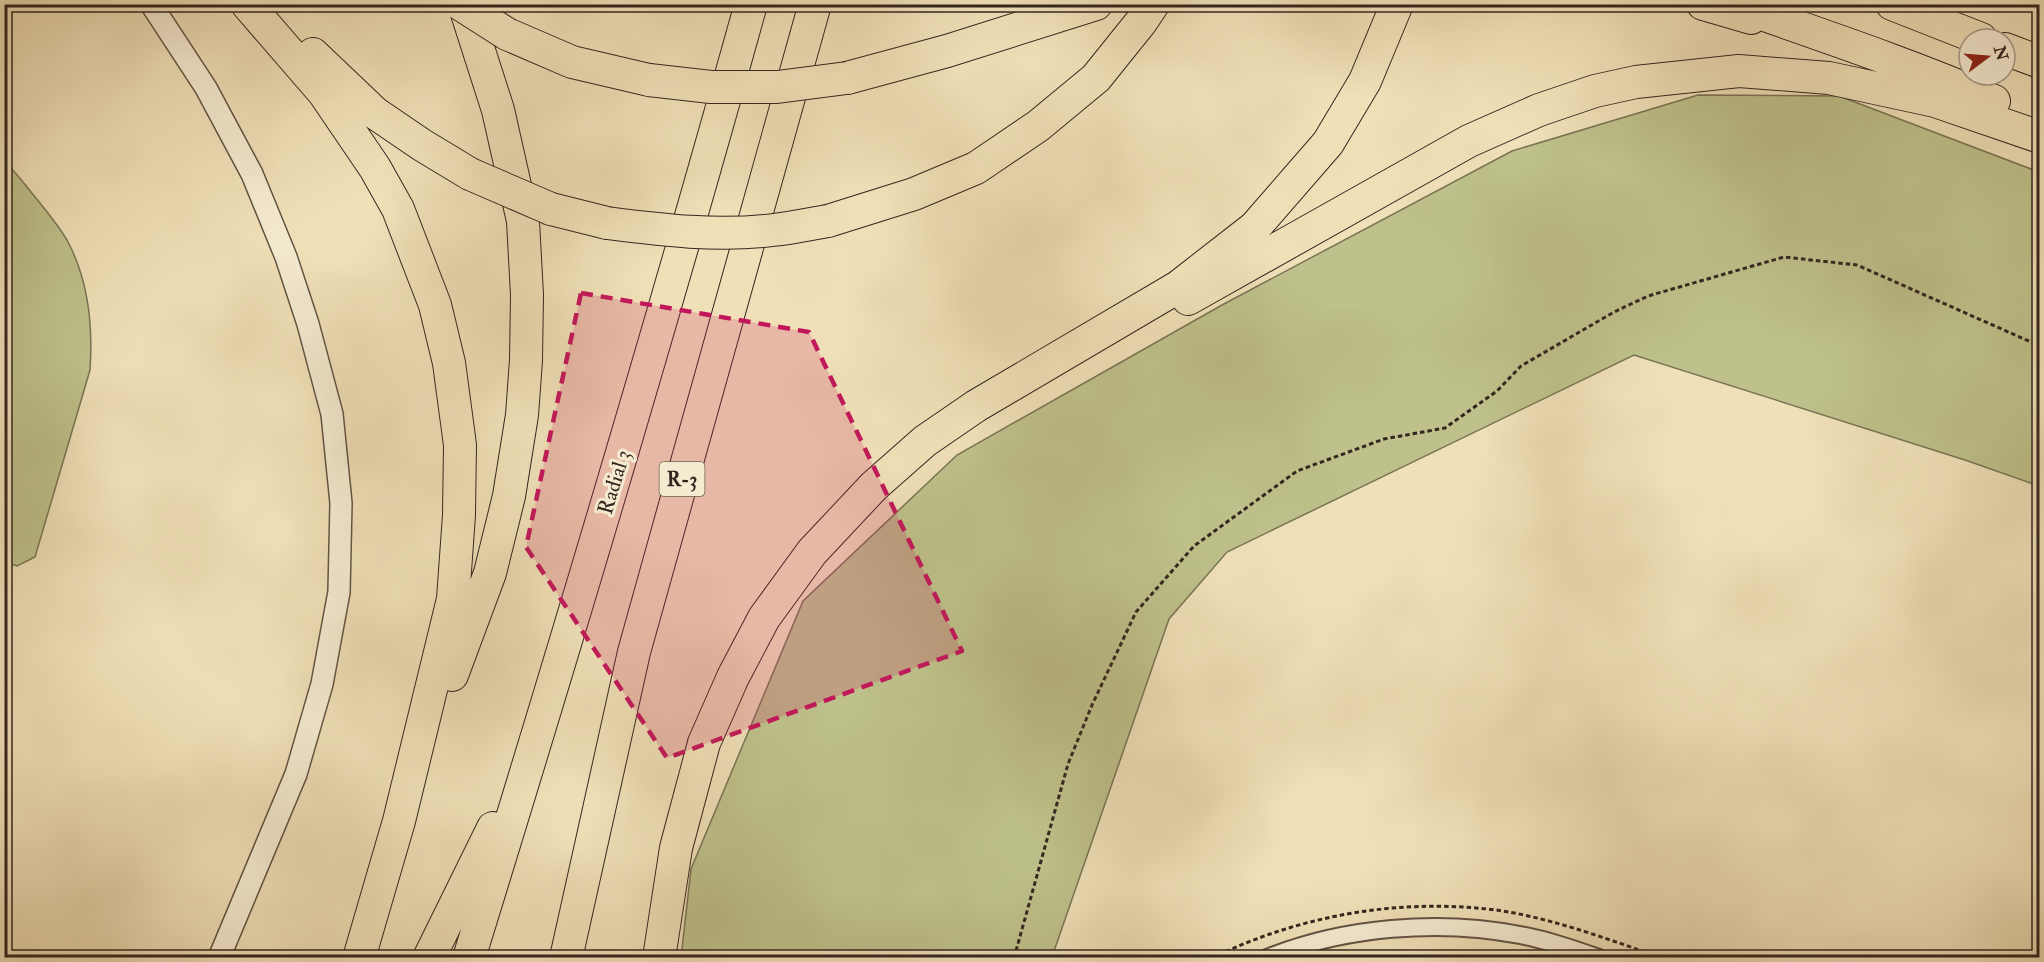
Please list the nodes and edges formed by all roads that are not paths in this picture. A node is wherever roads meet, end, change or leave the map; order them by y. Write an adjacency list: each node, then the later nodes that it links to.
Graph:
1 (151, 4): 22 (street)
2 (247, 4): 21 (highway)
3 (264, 4): 8 (highway, bridge)
4 (462, 4): 7 (highway, bridge); 21 (highway)
5 (751, 4): 20 (highway, Radial 3)
6 (815, 4): 26 (highway, R-3)
7 (1096, 4)
8 (1153, 4)
9 (1397, 4): 19 (highway)
10 (1703, 4): 14 (highway)
11 (1733, 4): 14 (highway)
12 (1892, 4): 13 (highway)
13 (1957, 30)
14 (1839, 41): 17 (highway)
15 (2017, 53): 16 (highway)
16 (2040, 62)
17 (2040, 121)
18 (2040, 137): 19 (highway)
19 (976, 406): 27 (highway)
20 (536, 741): 24 (highway); 25 (highway, Radial 3)
21 (399, 821): 23 (highway)
22 (219, 957)
23 (359, 957)
24 (429, 957)
25 (469, 957)
26 (566, 957)
27 (659, 957)
28 (1267, 957): 29 (street)
29 (1599, 957)

